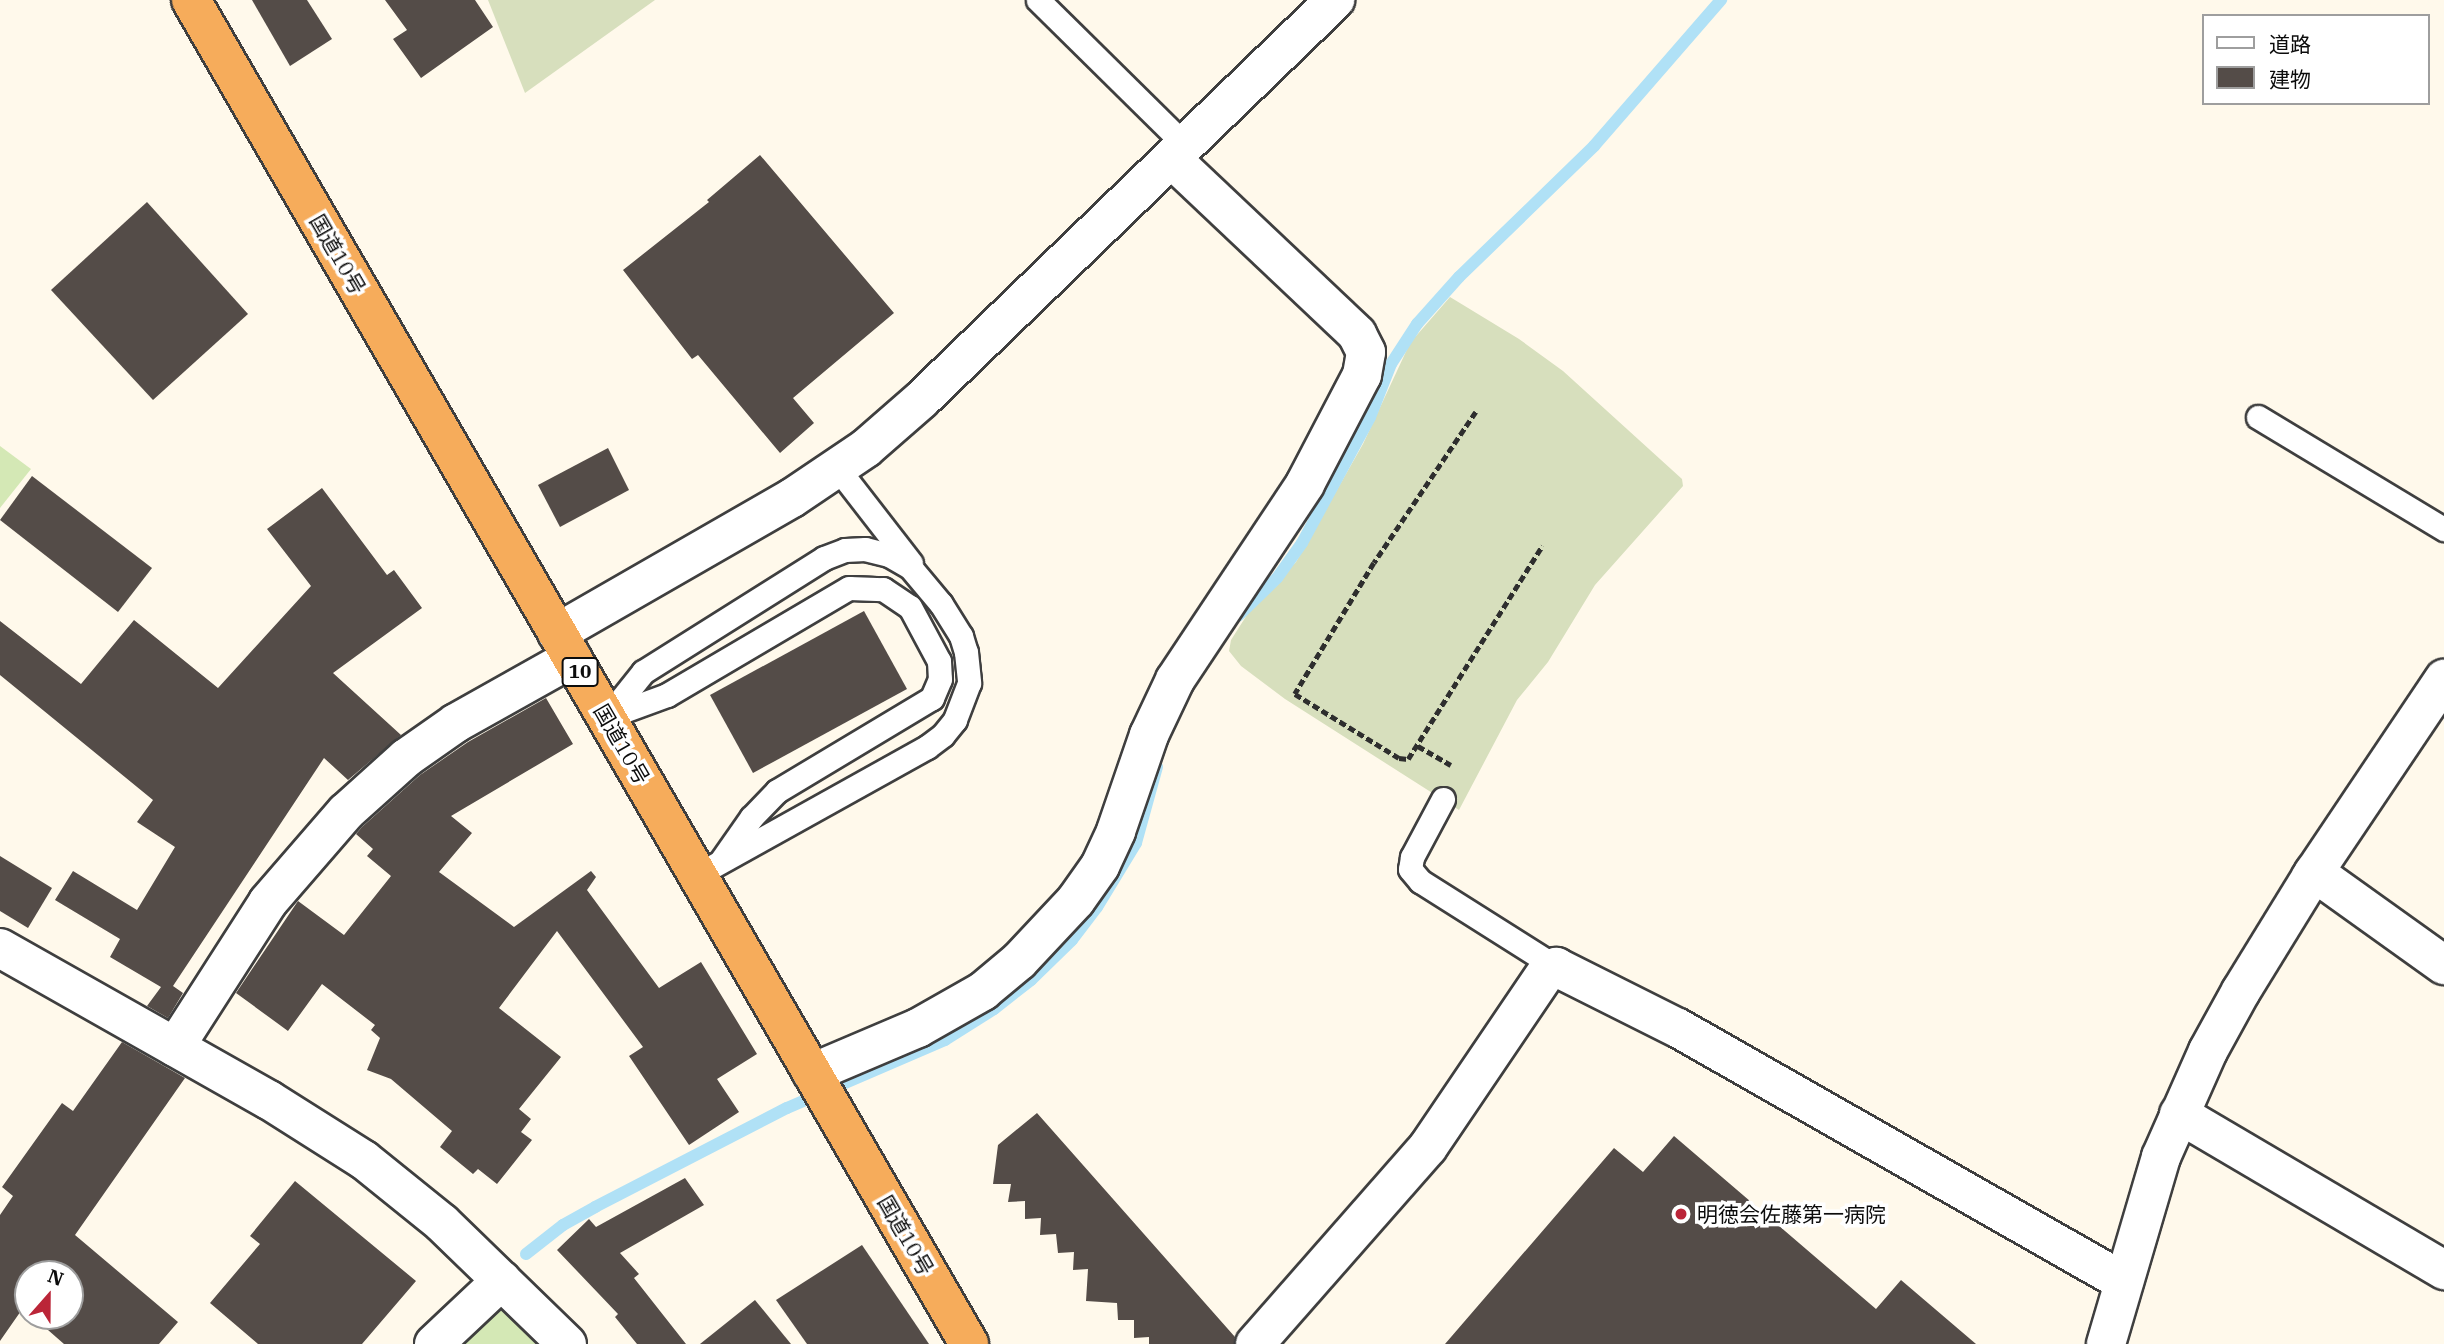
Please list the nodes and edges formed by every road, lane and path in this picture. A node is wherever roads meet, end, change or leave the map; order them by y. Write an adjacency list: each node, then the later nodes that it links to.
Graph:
1 (191, 0): 11 (highway, 国道10号 / 10)
2 (1038, 0): 4 (lane)
3 (1335, 0): 4 (street)
4 (1179, 153): 7 (street); 21 (street)
5 (1476, 412): 9 (path)
6 (2258, 417): 8 (lane)
7 (838, 469): 10 (lane); 11 (street)
8 (2444, 529)
9 (1542, 546)
10 (925, 582): 13 (lane); 15 (lane)
11 (565, 646): 13 (highway, 国道10号 / 10); 20 (street)
12 (2444, 679): 16 (street)
13 (607, 717): 15 (highway, 国道10号 / 10); 15 (lane)
14 (1443, 799): 19 (lane)
15 (709, 868): 21 (highway, 国道10号 / 10)
16 (2314, 872): 18 (street); 22 (street)
17 (0, 948): 20 (street)
18 (2444, 965)
19 (1556, 967): 25 (street); 29 (street)
20 (175, 1047): 24 (street)
21 (812, 1073): 28 (highway, 国道10号 / 10)
22 (2179, 1114): 23 (street); 25 (street)
23 (2444, 1270)
24 (502, 1280): 26 (street); 27 (street)
25 (2124, 1282): 30 (street)
26 (434, 1344)
27 (567, 1344)
28 (969, 1344)
29 (1255, 1344)
30 (2106, 1344)

